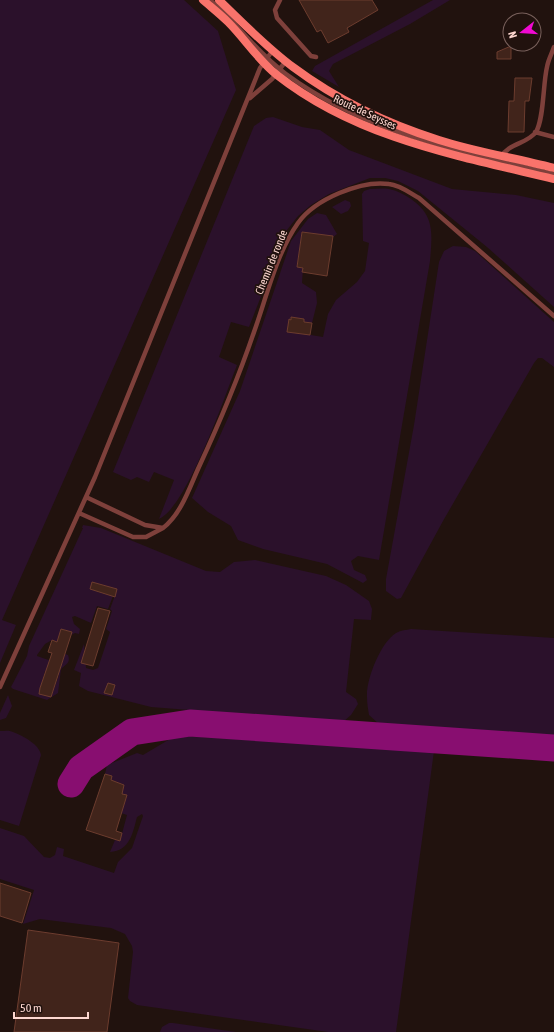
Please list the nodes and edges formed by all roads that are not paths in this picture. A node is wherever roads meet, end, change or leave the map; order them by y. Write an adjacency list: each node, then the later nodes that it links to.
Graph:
1 (203, 0): 8 (main road, Route de Seysses)
2 (210, 0): 8 (lane, Route de Seysses)
3 (219, 0): 6 (main road, Route de Seysses)
4 (280, 0): 7 (lane)
5 (554, 47): 12 (lane)
6 (272, 50): 8 (lane); 9 (main road, Route de Seysses)
7 (316, 57)
8 (264, 60): 10 (main road, Route de Seysses); 11 (lane)
9 (286, 61): 10 (lane); 14 (main road, Route de Seysses)
10 (278, 72): 11 (lane); 14 (lane, Route de Seysses); 14 (main road, Route de Seysses)
11 (248, 100): 19 (lane)
12 (535, 132): 13 (lane); 14 (lane)
13 (554, 136)
14 (499, 160): 15 (main road, Route de Seysses); 16 (lane, Route de Seysses); 17 (main road, Route de Seysses)
15 (554, 168)
16 (554, 174)
17 (554, 179)
18 (554, 316): 21 (lane, Chemin de ronde)
19 (86, 497): 20 (lane); 21 (lane)
20 (79, 513): 21 (lane); 22 (lane)
21 (163, 528)
22 (0, 687)

